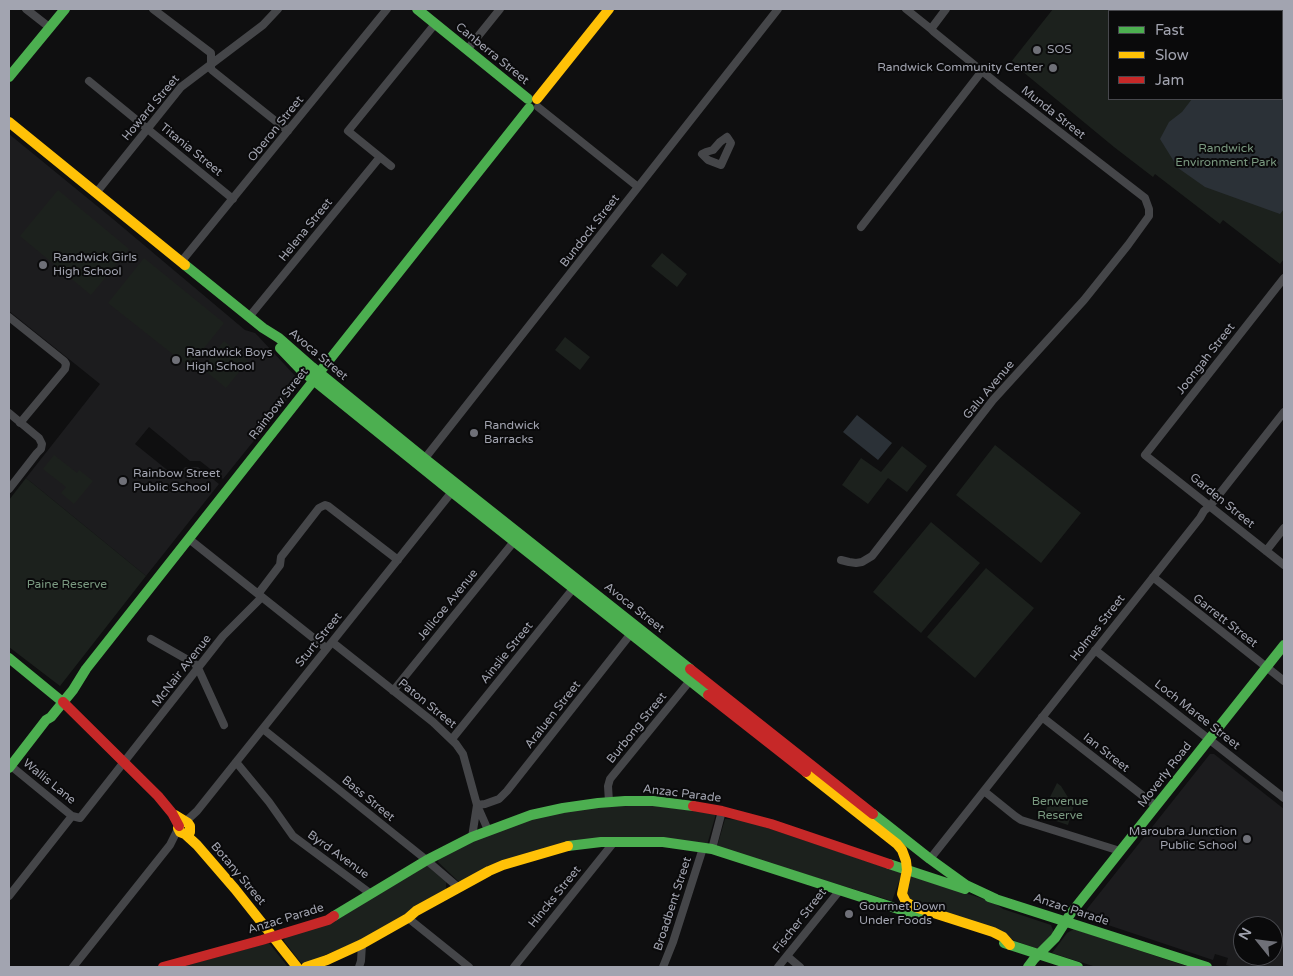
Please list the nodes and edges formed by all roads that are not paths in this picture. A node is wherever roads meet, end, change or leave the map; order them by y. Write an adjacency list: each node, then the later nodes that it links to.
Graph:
1 (26, 9): 13 (street)
2 (65, 9): 13 (main road)
3 (153, 9): 16 (street)
4 (278, 9): 16 (street, Howard Street)
5 (387, 9): 23 (street, Oberon Street)
6 (417, 9): 12 (main road, Canberra Street)
7 (500, 9): 15 (street)
8 (609, 9): 20 (main road, Rainbow Street)
9 (778, 9): 26 (street, Bundock Street)
10 (906, 9): 14 (street, Munda Street)
11 (946, 9): 14 (street)
12 (435, 24): 15 (main road, Canberra Street); 24 (street)
13 (49, 27): 18 (main road)
14 (933, 31): 17 (street, Munda Street)
15 (468, 50): 20 (main road, Canberra Street)
16 (211, 64): 22 (street, Howard Street); 23 (street)
17 (982, 71): 29 (street, Munda Street); 30 (street)
18 (9, 77)
19 (89, 81): 22 (street, Titania Street)
20 (533, 103): 26 (street, Canberra Street); 35 (main road, Rainbow Street)
21 (9, 122): 27 (main road, Avoca Street)
22 (147, 129): 27 (street, Howard Street); 28 (street, Titania Street)
23 (288, 131): 28 (street, Oberon Street)
24 (380, 157): 25 (street); 34 (street, Helena Street)
25 (391, 166)
26 (638, 187): 40 (street, Bundock Street)
27 (96, 193): 31 (main road, Avoca Street)
28 (233, 199): 31 (street, Oberon Street)
29 (1149, 216): 49 (street, Galu Avenue)
30 (861, 227)
31 (181, 262): 34 (main road, Avoca Street)
32 (1284, 278): 39 (street, Joongah Street)
33 (9, 316): 38 (street)
34 (249, 317): 35 (main road, Avoca Street)
35 (317, 376): 40 (main road, Avoca Street); 46 (main road, Rainbow Street)
36 (1284, 412): 43 (street, Holmes Street)
37 (9, 414): 38 (street)
38 (20, 423): 41 (street)
39 (1145, 455): 43 (street, Garden Street)
40 (422, 462): 42 (main road, Avoca Street)
41 (9, 489)
42 (455, 489): 45 (main road, Avoca Street); 48 (street, Sturt Street)
43 (1210, 506): 47 (street, Garden Street); 51 (street, Holmes Street)
44 (1284, 528): 47 (street)
45 (517, 538): 52 (main road, Avoca Street); 64 (street, Jellicoe Avenue)
46 (188, 539): 53 (street, Paton Street); 65 (main road, Rainbow Street)
47 (1266, 551): 50 (street, Garden Street)
48 (398, 560): 53 (street, McNair Avenue); 56 (street, Sturt Street)
49 (841, 560)
50 (1284, 565)
51 (1153, 577): 58 (street, Holmes Street); 61 (street, Garrett Street)
52 (576, 584): 54 (main road, Avoca Street); 69 (street, Ainslie Street)
53 (260, 596): 56 (street, Paton Street); 60 (street, McNair Avenue)
54 (634, 630): 62 (main road, Avoca Street); 78 (street, Araluen Street)
55 (151, 639): 60 (street)
56 (329, 645): 64 (street, Paton Street); 68 (street, Sturt Street)
57 (1284, 645): 61 (main road, Moverly Road)
58 (1095, 650): 66 (street, Holmes Street); 70 (street, Loch Maree Street)
59 (9, 658): 65 (main road, Botany Street)
60 (198, 668): 67 (street); 72 (street, McNair Avenue)
61 (1267, 668): 63 (street, Garrett Street); 70 (main road, Moverly Road)
62 (693, 676): 74 (main road, Avoca Street); 77 (street, Burbong Street)
63 (1284, 681)
64 (394, 691): 69 (street, Paton Street)
65 (61, 701): 72 (main road, Botany Street); 73 (main road, Rainbow Street)
66 (1042, 717): 75 (street, Holmes Street); 79 (street, Ian Street)
67 (224, 725)
68 (262, 729): 71 (street, Sturt Street); 90 (street, Bass Street)
69 (452, 739): 78 (street, Paton Street)
70 (1208, 739): 76 (street, Loch Maree Street); 79 (main road, Moverly Road)
71 (236, 762): 82 (street, Sturt Street); 95 (street, Byrd Avenue)
72 (124, 763): 81 (street, McNair Avenue); 82 (main road, Botany Street)
73 (10, 767): 81 (street, Wallis Lane)
74 (826, 782): 86 (main road, Avoca Street); 89 (main road, Avoca Street)
75 (984, 791): 88 (street); 89 (street, Holmes Street)
76 (1284, 798)
77 (609, 802): 80 (main road, Anzac Parade); 83 (main road, Anzac Parade)
78 (477, 805): 83 (street, Paton Street); 84 (street, Paton Street)
79 (1156, 806): 88 (main road, Moverly Road)
80 (722, 811): 87 (street, Broadbent Street); 91 (main road, Anzac Parade)
81 (72, 816): 96 (street)
82 (185, 828): 100 (main road, Botany Street); 105 (street, Sturt Street)
83 (488, 830): 84 (main road, Anzac Parade)
84 (472, 837): 90 (main road, Anzac Parade)
85 (614, 842): 87 (main road); 93 (main road); 111 (street, Hincks Street)
86 (897, 844): 91 (main road); 92 (main road)
87 (708, 848): 94 (main road); 112 (street, Broadbent Street)
88 (1120, 851): 99 (main road, Moverly Road)
89 (930, 859): 97 (main road, Avoca Street)
90 (427, 860): 93 (street, Bass Street); 95 (main road, Anzac Parade)
91 (886, 862): 92 (main road, Anzac Parade)
92 (907, 870): 97 (main road, Anzac Parade); 102 (main road)
93 (459, 888): 98 (main road)
94 (840, 890): 102 (main road); 104 (street, Fischer Street)
95 (371, 894): 100 (main road, Anzac Parade)
96 (9, 896)
97 (996, 899): 99 (main road, Anzac Parade)
98 (408, 918): 101 (main road); 110 (street)
99 (1067, 921): 103 (main road, Moverly Road); 117 (main road, Anzac Parade)
100 (273, 936): 106 (main road, Anzac Parade); 107 (main road, Botany Street)
101 (362, 944): 108 (main road); 109 (street)
102 (1010, 945): 103 (main road)
103 (1039, 955): 115 (main road, Moverly Road); 116 (main road)
104 (787, 956): 113 (street, Fischer Street); 114 (street)
105 (73, 967)
106 (163, 967)
107 (297, 967)
108 (306, 967)
109 (359, 967)
110 (469, 967)
111 (514, 967)
112 (663, 967)
113 (778, 967)
114 (800, 967)
115 (1028, 967)
116 (1078, 967)
117 (1206, 967)

